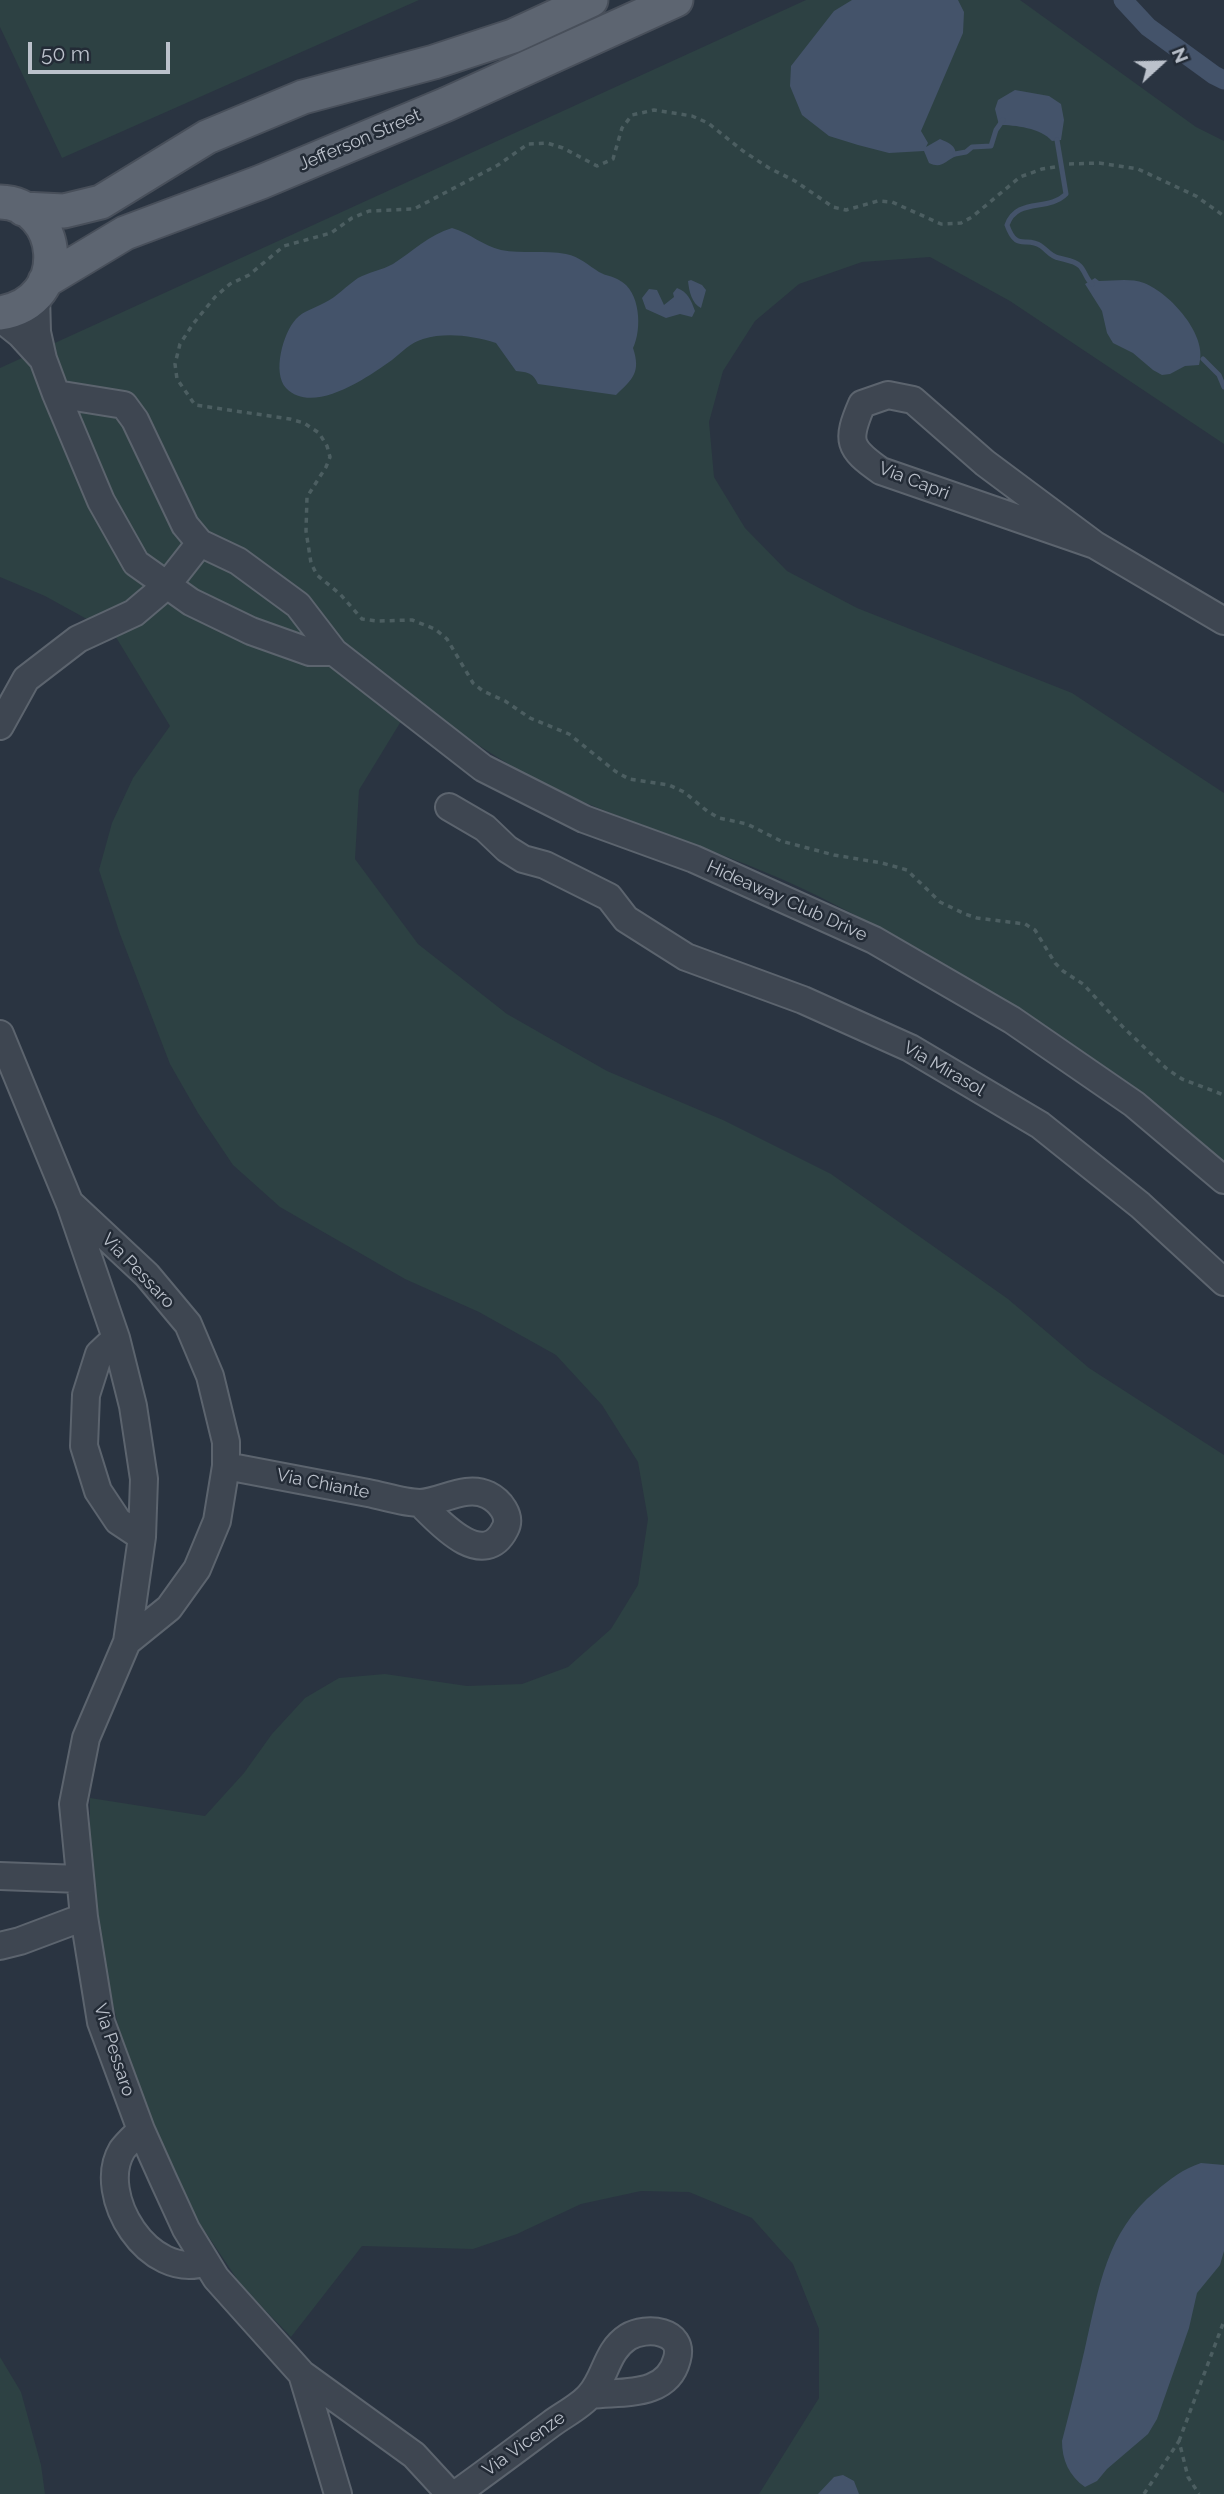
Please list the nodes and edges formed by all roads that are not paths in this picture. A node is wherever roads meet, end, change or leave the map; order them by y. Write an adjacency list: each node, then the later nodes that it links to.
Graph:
1 (591, 0): 3 (main road)
2 (676, 0): 4 (main road, Jefferson Street)
3 (7, 202): 4 (main road)
4 (40, 288): 5 (main road, Jefferson Street); 6 (street)
5 (0, 315): 6 (street)
6 (43, 359): 7 (street)
7 (55, 394): 8 (street, Hideaway Club Drive); 10 (street)
8 (200, 543): 10 (street); 12 (street, Hideaway Club Drive)
9 (1096, 545): 9 (street, Via Capri); 11 (street, Via Capri)
10 (167, 585): 12 (street); 13 (street)
11 (1224, 621)
12 (334, 652): 16 (street, Hideaway Club Drive)
13 (0, 726)
14 (449, 807): 18 (street, Via Mirasol)
15 (0, 1034): 17 (street, Via Pessaro)
16 (1224, 1180)
17 (71, 1204): 19 (street, Via Pessaro); 20 (street, Via Pessaro)
18 (1224, 1282)
19 (116, 1338): 22 (street, Via Pessaro); 22 (street)
20 (226, 1466): 21 (street, Via Chiante); 23 (street, Via Pessaro)
21 (420, 1503)
22 (142, 1537): 23 (street, Via Pessaro)
23 (127, 1642): 25 (street, Via Pessaro)
24 (0, 1876): 25 (street)
25 (80, 1879): 26 (street, Via Pessaro)
26 (84, 1917): 27 (street); 28 (street, Via Pessaro)
27 (0, 1945)
28 (141, 2130): 29 (street, Via Pessaro); 29 (street)
29 (206, 2262): 30 (street, Via Pessaro)
30 (302, 2374): 32 (street, Via Pessaro); 33 (street, Via Pessaro)
31 (591, 2395): 34 (street, Via Vicenze)
32 (338, 2494)
33 (450, 2494)
34 (456, 2494)

